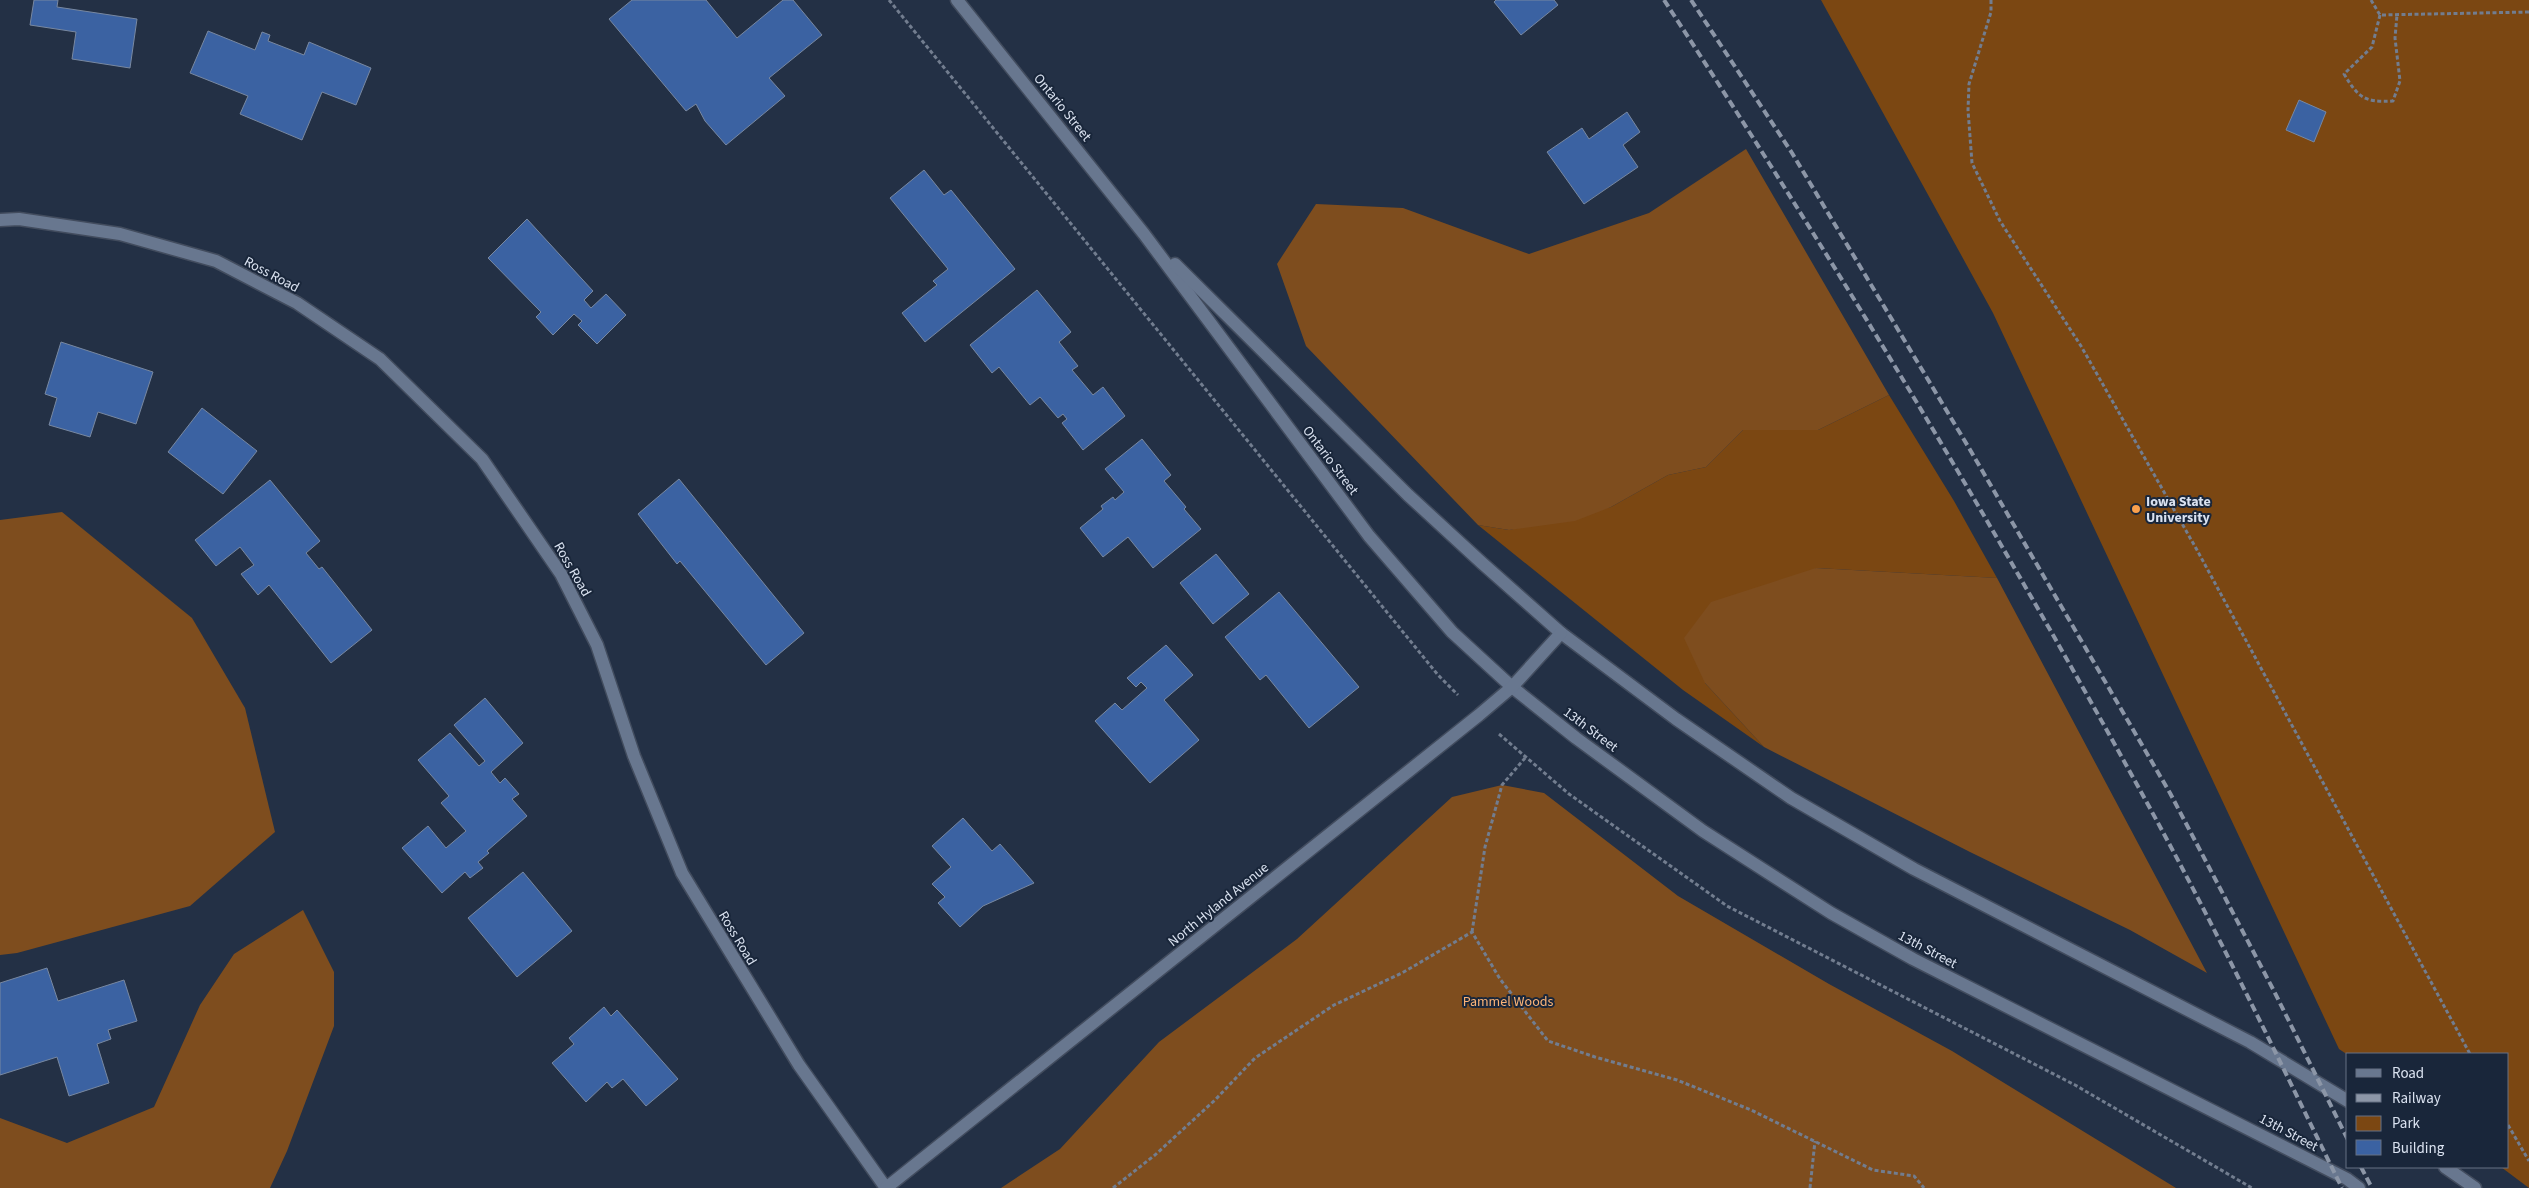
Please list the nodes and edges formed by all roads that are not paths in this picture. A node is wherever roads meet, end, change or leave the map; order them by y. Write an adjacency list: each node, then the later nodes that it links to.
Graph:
1 (957, 0): 3 (main road, Ontario Street)
2 (0, 220): 8 (main road, Ross Road)
3 (1144, 234): 4 (main road, Ontario Street); 5 (main road, Ontario Street)
4 (1560, 633): 5 (main road, North Hyland Avenue); 6 (main road)
5 (1512, 687): 8 (main road, North Hyland Avenue); 9 (main road, 13th Street)
6 (2346, 1100)
7 (2446, 1168): 10 (main road)
8 (886, 1188)
9 (2360, 1188)
10 (2475, 1188)

